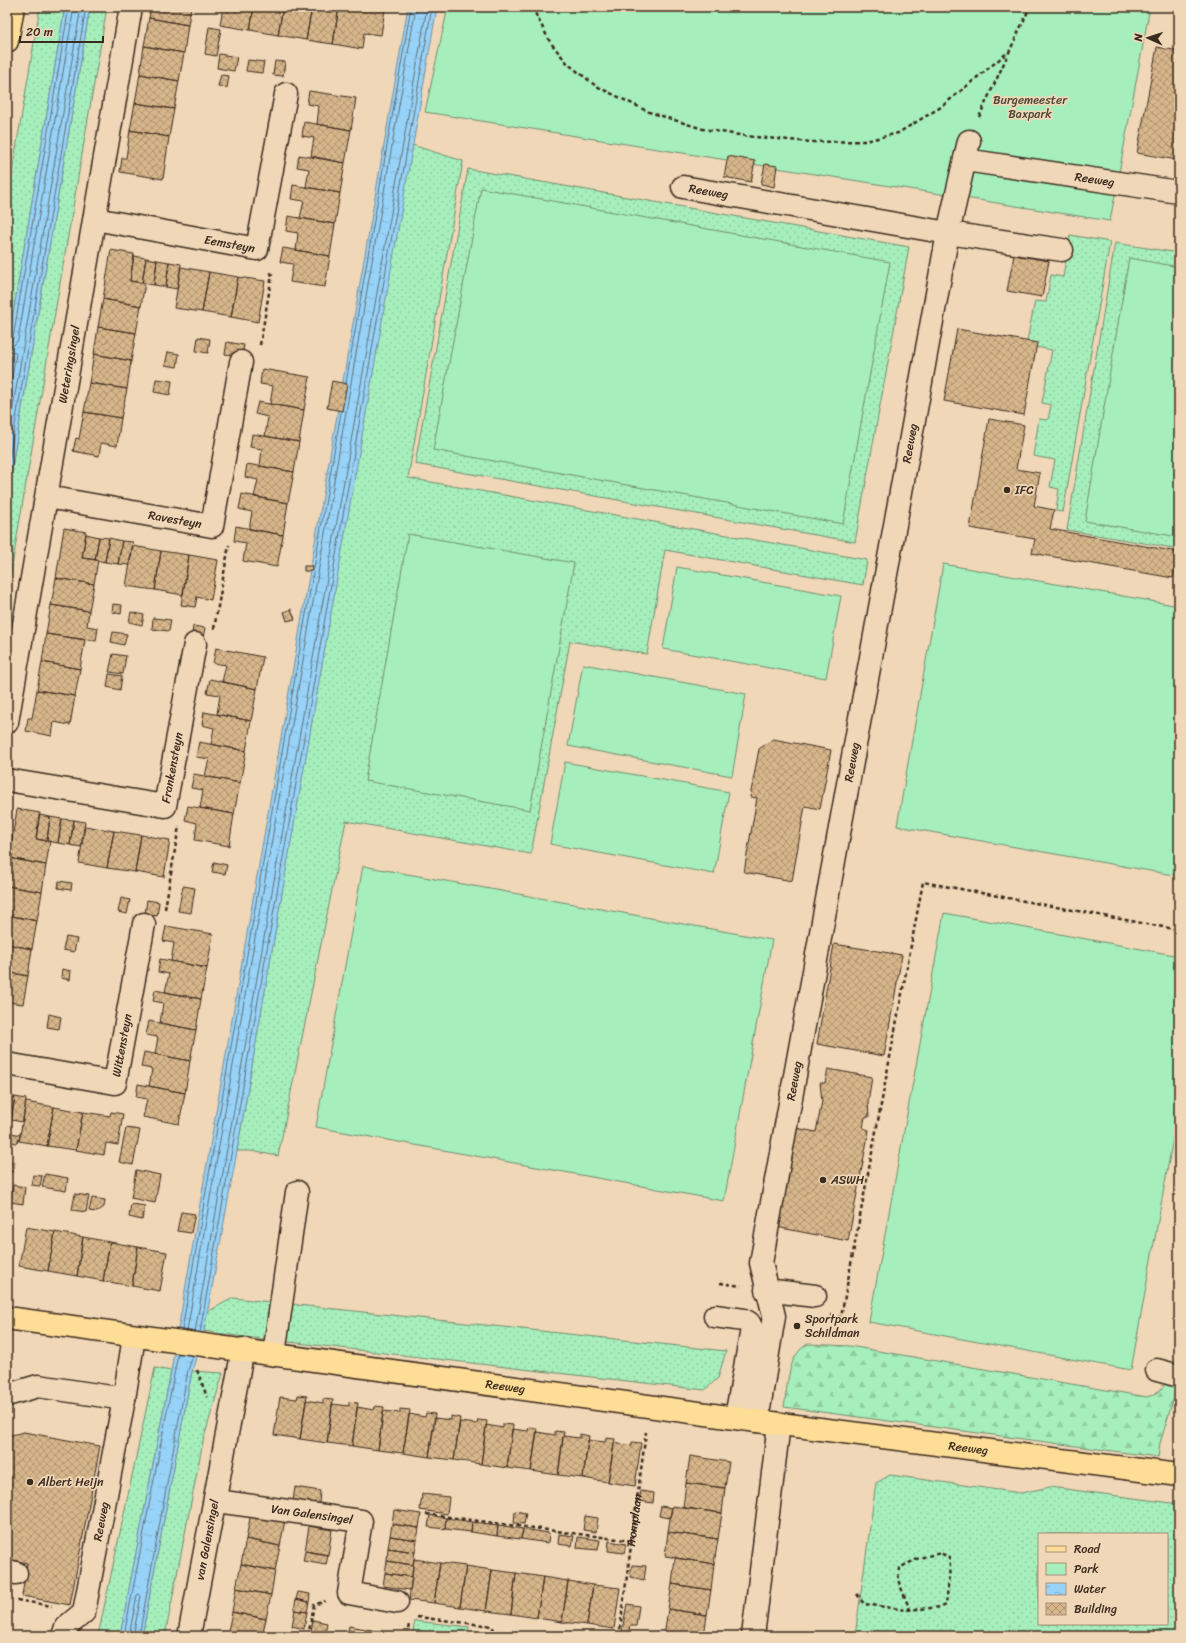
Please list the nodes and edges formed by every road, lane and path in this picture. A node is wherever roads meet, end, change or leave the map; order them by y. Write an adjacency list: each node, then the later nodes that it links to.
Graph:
1 (13, 7): 5 (main road)
2 (131, 7): 11 (street, Weteringsingel)
3 (532, 7): 6 (path)
4 (1030, 7): 6 (path)
5 (7, 41)
6 (1007, 53): 8 (path)
7 (286, 94): 13 (street, Eemsteyn)
8 (967, 151): 10 (street, Reeweg); 12 (street, Reeweg)
9 (683, 187): 12 (street, Reeweg)
10 (1178, 192)
11 (95, 219): 13 (street, Eemsteyn); 16 (street, Weteringsingel)
12 (948, 233): 14 (street, Reeweg); 26 (street, Reeweg)
13 (257, 249): 15 (path)
14 (1062, 250)
15 (241, 362): 17 (street, Ravesteyn)
16 (47, 497): 17 (street, Ravesteyn); 19 (street, Weteringsingel)
17 (212, 526): 18 (path)
18 (195, 644): 21 (street, Frankensteyn)
19 (7, 722)
20 (7, 780): 21 (street, Frankensteyn)
21 (165, 806): 22 (path)
22 (144, 924): 24 (street, Wittensteyn)
23 (1179, 930): 27 (path)
24 (7, 1064)
25 (297, 1192): 33 (street)
26 (766, 1290): 27 (street); 40 (street, Reeweg)
27 (815, 1296)
28 (715, 1316): 40 (street)
29 (7, 1318): 30 (main road, Reeweg)
30 (134, 1337): 31 (main road, Reeweg); 37 (street, Reeweg)
31 (188, 1343): 32 (main road, Reeweg); 38 (path)
32 (243, 1349): 33 (main road, Reeweg); 43 (street, van Galensingel)
33 (274, 1354): 39 (main road, Reeweg)
34 (1157, 1370): 35 (street)
35 (1179, 1376)
36 (7, 1395): 37 (street)
37 (124, 1399): 51 (street, Reeweg)
38 (208, 1400)
39 (650, 1405): 40 (main road, Reeweg); 45 (path, Tromplaan)
40 (747, 1419): 41 (main road, Reeweg)
41 (779, 1424): 42 (main road, Reeweg); 57 (street)
42 (1179, 1475)
43 (216, 1500): 47 (street, Van Galensingel); 53 (street, van Galensingel)
44 (426, 1514): 45 (path)
45 (632, 1541): 56 (path, Tromplaan)
46 (12, 1572): 51 (path)
47 (349, 1593): 49 (street); 54 (path)
48 (857, 1594): 50 (path)
49 (397, 1602): 55 (path)
50 (910, 1610): 50 (path)
51 (84, 1612): 52 (street)
52 (63, 1636)
53 (189, 1636)
54 (308, 1636)
55 (498, 1636)
56 (619, 1636)
57 (753, 1636)

